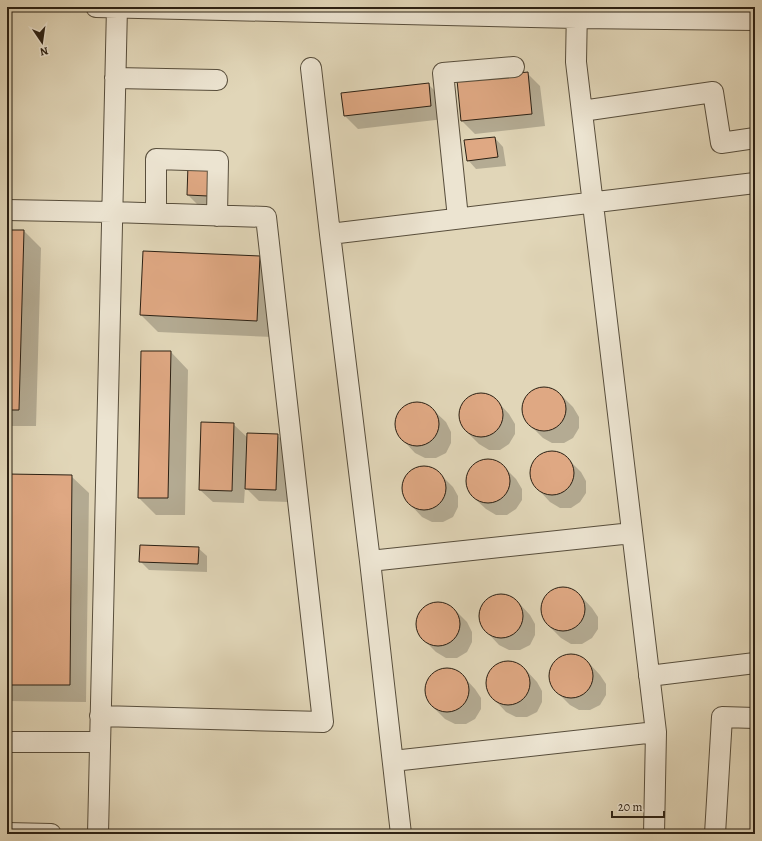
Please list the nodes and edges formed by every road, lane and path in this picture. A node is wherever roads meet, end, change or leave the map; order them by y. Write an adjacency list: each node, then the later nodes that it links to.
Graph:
1 (96, 7): 2 (street)
2 (117, 7): 3 (street); 7 (street)
3 (577, 13): 4 (street); 9 (street)
4 (755, 20)
5 (311, 68): 18 (street)
6 (514, 68): 17 (street)
7 (115, 78): 8 (street); 14 (street)
8 (216, 80)
9 (582, 111): 10 (street); 12 (street)
10 (755, 138)
11 (755, 182): 12 (street)
12 (593, 201): 17 (street); 19 (street)
13 (7, 210): 14 (street)
14 (112, 212): 15 (street); 23 (street)
15 (156, 213): 16 (street); 16 (street)
16 (217, 216): 23 (street)
17 (458, 218): 18 (street)
18 (330, 234): 20 (street)
19 (632, 533): 20 (street); 22 (street)
20 (370, 562): 28 (street)
21 (755, 663): 22 (street)
22 (649, 676): 25 (street)
23 (100, 716): 27 (street)
24 (755, 718): 34 (street)
25 (656, 732): 28 (street); 33 (street)
26 (7, 742): 27 (street)
27 (100, 742): 31 (street)
28 (393, 761): 32 (street)
29 (7, 833): 30 (street)
30 (51, 834)
31 (98, 834)
32 (401, 834)
33 (654, 834)
34 (715, 834)

